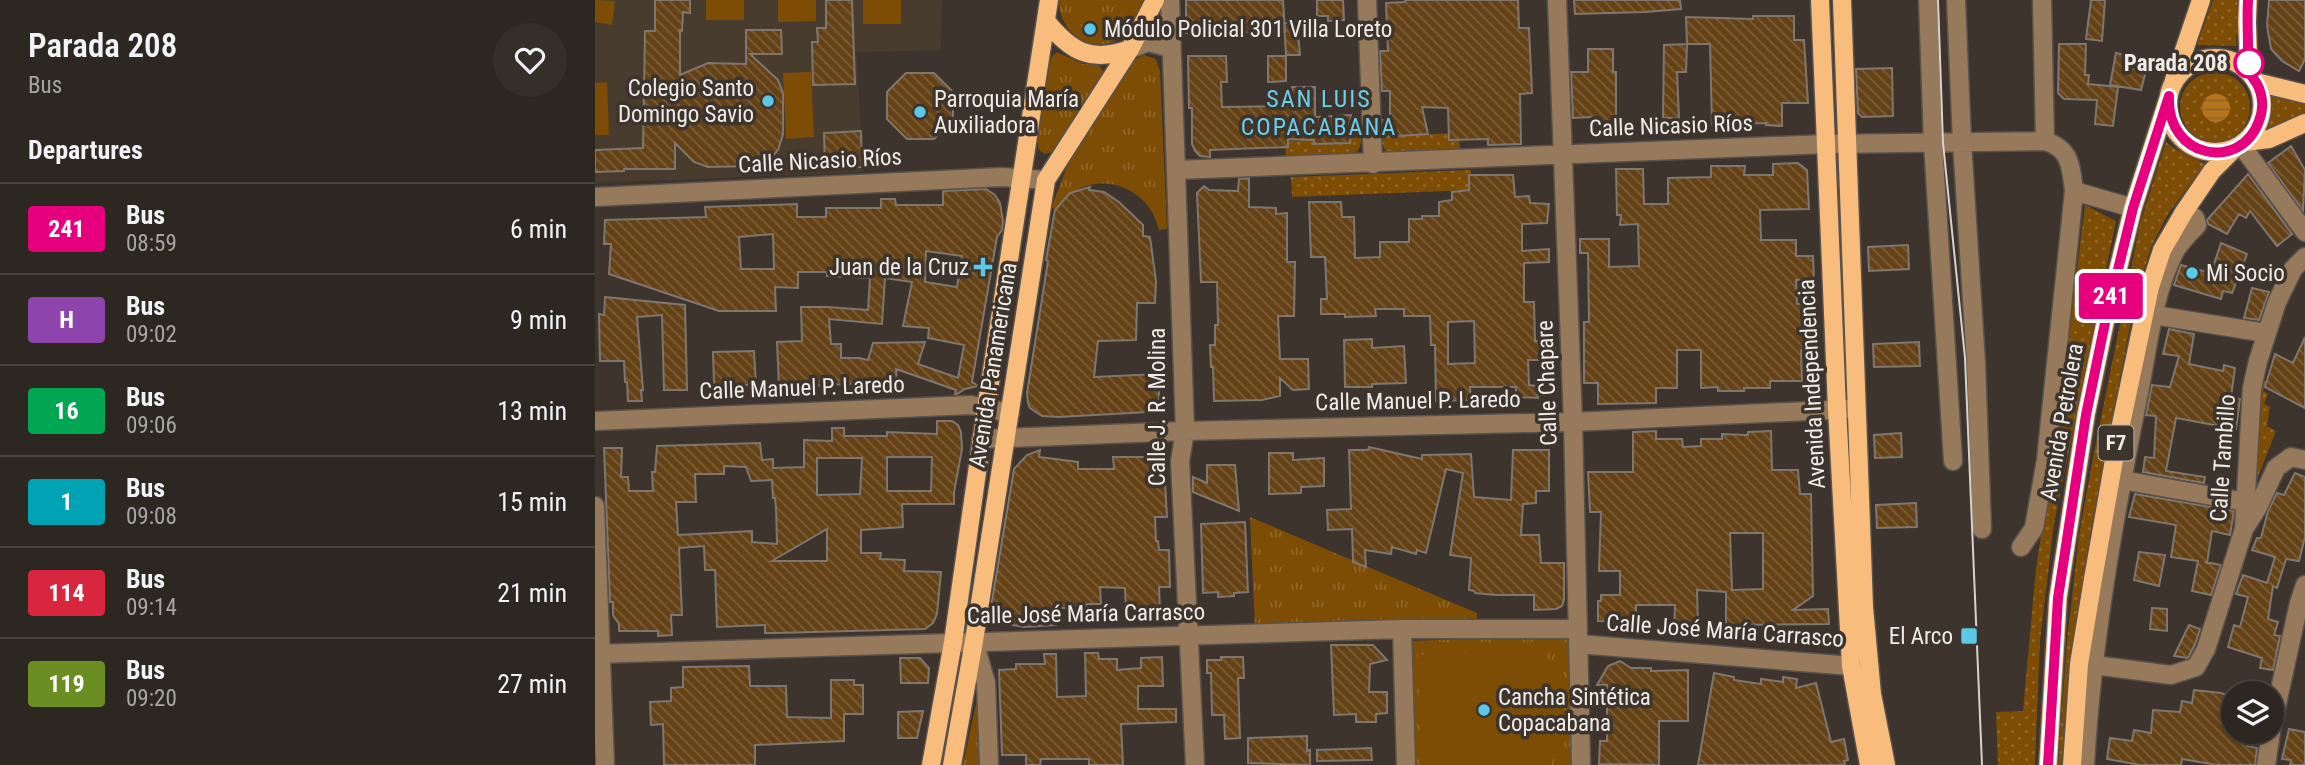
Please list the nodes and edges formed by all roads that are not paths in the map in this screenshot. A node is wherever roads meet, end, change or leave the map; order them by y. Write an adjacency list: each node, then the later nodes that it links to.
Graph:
1 (1049, 0): 13 (main road, Avenida Panamericana)
2 (1156, 0): 15 (main road, Avenida Panamericana)
3 (1170, 0): 14 (street, Calle J. R. Molina)
4 (1367, 0): 27 (street)
5 (1557, 0): 26 (street, Calle Chapare)
6 (1820, 0): 23 (main road, Avenida Independencia)
7 (1842, 0): 24 (main road, Avenida Independencia)
8 (1928, 0): 22 (street)
9 (1956, 0): 21 (street)
10 (2042, 0): 20 (street)
11 (2201, 0): 17 (main road, Avenida Petrolera / F7)
12 (2248, 0): 16 (main road, F7)
13 (1046, 21): 15 (main road); 29 (main road, Avenida Panamericana)
14 (1171, 48): 15 (street); 28 (street, Calle J. R. Molina)
15 (1130, 49): 30 (main road, Avenida Panamericana)
16 (2253, 78): 17 (main road); 18 (main road); 25 (main road, F7)
17 (2170, 91): 25 (main road, F7); 33 (main road, Avenida Petrolera / F7)
18 (2305, 94)
19 (2305, 123): 25 (main road)
20 (2045, 141): 21 (street, Calle Nicasio Ríos); 31 (street)
21 (1962, 142): 22 (street, Calle Nicasio Ríos); 53 (street)
22 (1933, 143): 24 (street, Calle Nicasio Ríos); 49 (street)
23 (1827, 144): 24 (street, Calle Nicasio Ríos); 26 (street, Calle Nicasio Ríos); 40 (main road, Avenida Independencia)
24 (1848, 144): 41 (main road, Avenida Independencia)
25 (2241, 145): 34 (main road, F7); 35 (street)
26 (1563, 156): 27 (street, Calle Nicasio Ríos); 44 (street, Calle Chapare)
27 (1373, 164): 28 (street, Calle Nicasio Ríos)
28 (1176, 170): 45 (street, Calle J. R. Molina)
29 (1021, 177): 30 (street, Calle Nicasio Ríos); 32 (street, Calle Nicasio Ríos); 39 (main road, Avenida Panamericana)
30 (1047, 180): 42 (main road, Avenida Panamericana)
31 (2074, 191): 33 (street); 55 (street)
32 (595, 197)
33 (2133, 208): 76 (main road, Avenida Petrolera / F7)
34 (2184, 212): 37 (street); 77 (main road, F7)
35 (2305, 232)
36 (2305, 257): 38 (street, Calle Tambillo)
37 (2154, 315): 38 (street); 50 (street)
38 (2266, 333): 51 (street, Calle Tambillo)
39 (986, 409): 42 (street, Calle Manuel P. Laredo); 43 (street, Calle Manuel P. Laredo); 46 (main road, Avenida Panamericana)
40 (1837, 409): 41 (street, Calle Manuel P. Laredo); 44 (street, Calle Manuel P. Laredo); 63 (main road, Avenida Independencia)
41 (1856, 409): 63 (main road, Avenida Independencia)
42 (1010, 413): 47 (main road, Avenida Panamericana)
43 (595, 421)
44 (1573, 422): 45 (street, Calle Manuel P. Laredo); 59 (street, Calle Chapare)
45 (1185, 431): 47 (street, Calle Manuel P. Laredo); 58 (street, Calle J. R. Molina)
46 (982, 439): 47 (street, Calle Manuel P. Laredo); 61 (main road, Avenida Panamericana)
47 (1006, 440): 60 (main road, Avenida Panamericana)
48 (2305, 460): 54 (street)
49 (1953, 461)
50 (2122, 480): 51 (street); 64 (street)
51 (2246, 502): 54 (street, Calle Tambillo)
52 (595, 506): 62 (street)
53 (1982, 529)
54 (2244, 529): 64 (street, Calle Tambillo)
55 (2021, 547)
56 (2305, 585): 65 (street)
57 (1402, 629): 58 (street, Calle José María Carrasco); 59 (street, Calle José María Carrasco); 72 (street)
58 (1188, 636): 60 (street, Calle José María Carrasco); 71 (street, Calle J. R. Molina)
59 (1578, 636): 63 (street, Calle José María Carrasco); 73 (street, Calle Chapare)
60 (974, 641): 61 (street, Calle José María Carrasco); 69 (main road, Avenida Panamericana); 70 (street)
61 (953, 642): 62 (street, Calle José María Carrasco); 68 (main road, Avenida Panamericana)
62 (597, 654): 67 (street)
63 (1860, 664): 74 (main road, Avenida Independencia); 75 (main road, Avenida Independencia)
64 (2094, 665): 78 (street)
65 (2282, 681)
66 (2269, 744): 79 (street)
67 (605, 765)
68 (931, 765)
69 (952, 765)
70 (989, 765)
71 (1195, 765)
72 (1406, 765)
73 (1581, 765)
74 (1869, 765)
75 (1886, 765)
76 (2048, 765)
77 (2072, 765)
78 (2085, 765)
79 (2266, 765)

